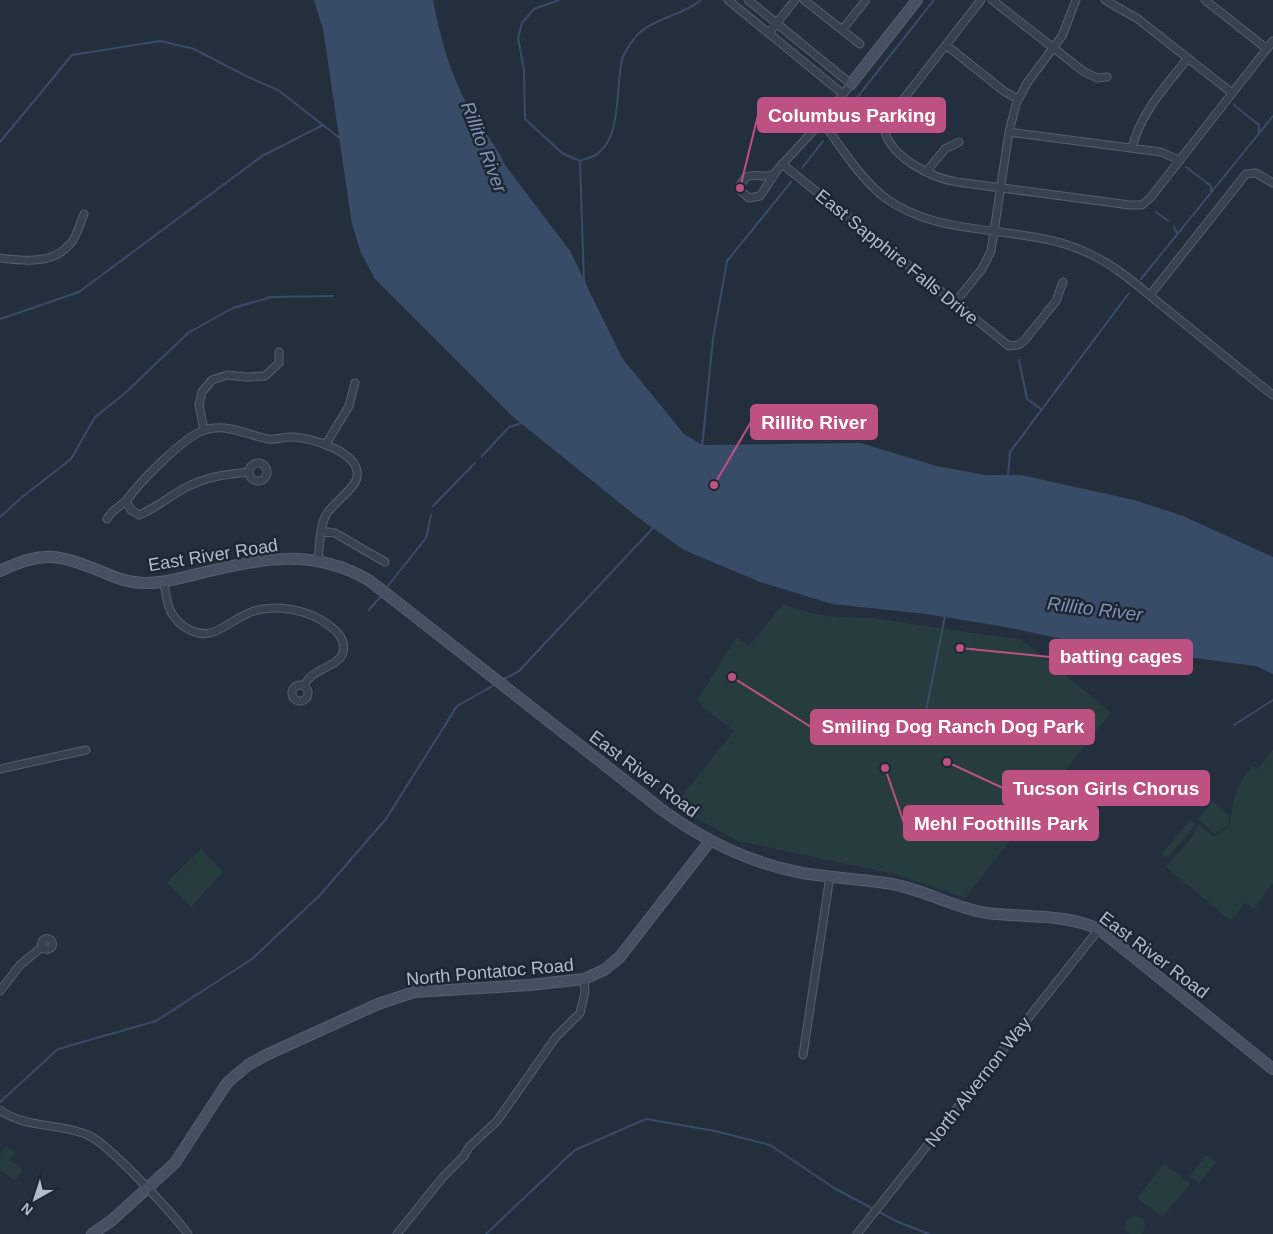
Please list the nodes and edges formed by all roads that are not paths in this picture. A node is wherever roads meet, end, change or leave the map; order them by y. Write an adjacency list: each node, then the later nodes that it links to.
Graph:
1 (728, 0): 14 (street)
2 (748, 0): 12 (street)
3 (795, 0): 12 (street)
4 (804, 0): 13 (street)
5 (866, 0): 13 (street)
6 (917, 0): 22 (street)
7 (981, 0): 17 (street)
8 (992, 0): 18 (street)
9 (1076, 0): 18 (street)
10 (1105, 0): 20 (street)
11 (1206, 0): 19 (street)
12 (777, 23): 14 (street); 22 (street)
13 (842, 30): 16 (street)
14 (769, 33): 23 (street)
15 (1273, 42): 19 (street)
16 (860, 44)
17 (946, 45): 25 (street); 32 (street)
18 (1054, 48): 21 (street); 25 (street)
19 (1267, 49): 24 (street)
20 (1188, 58): 24 (street); 29 (street)
21 (1107, 77)
22 (851, 84): 23 (street)
23 (843, 94): 26 (street)
24 (1232, 94): 30 (street)
25 (1018, 99): 27 (street)
26 (822, 121): 31 (street); 37 (street)
27 (1009, 132): 29 (street); 35 (street)
28 (959, 142): 32 (street)
29 (1132, 148): 30 (street)
30 (1179, 160): 35 (street)
31 (782, 164): 33 (street); 41 (street, East Sapphire Falls Drive)
32 (926, 172): 35 (street)
33 (774, 174): 33 (street)
34 (1273, 183): 40 (street)
35 (1001, 188): 37 (street)
36 (84, 214): 38 (street)
37 (995, 230): 40 (street); 41 (street)
38 (0, 258)
39 (1062, 282): 41 (street, East Sapphire Falls Drive)
40 (1150, 295): 44 (street)
41 (954, 304)
42 (279, 352): 45 (street)
43 (355, 383): 46 (street)
44 (1273, 395)
45 (204, 430): 46 (street); 48 (street)
46 (326, 444): 50 (street)
47 (249, 472): 48 (street)
48 (126, 501): 49 (street)
49 (107, 519)
50 (321, 531): 51 (street); 52 (street)
51 (318, 560): 54 (street, East River Road); 58 (street, East River Road)
52 (385, 562)
53 (0, 571): 54 (street, East River Road)
54 (164, 582): 55 (street)
55 (304, 686)
56 (86, 750): 57 (street)
57 (0, 769)
58 (710, 841): 59 (street, East River Road); 62 (street, North Pontatoc Road)
59 (830, 876): 60 (street, East River Road); 64 (street)
60 (1099, 930): 65 (street, East River Road); 71 (street, North Alvernon Way)
61 (42, 947): 63 (street)
62 (584, 979): 67 (street, North Pontatoc Road); 70 (street)
63 (0, 991)
64 (803, 1055)
65 (1273, 1069)
66 (0, 1110): 67 (street)
67 (148, 1190): 68 (street, North Pontatoc Road); 69 (street)
68 (92, 1234)
69 (188, 1234)
70 (397, 1234)
71 (857, 1234)

